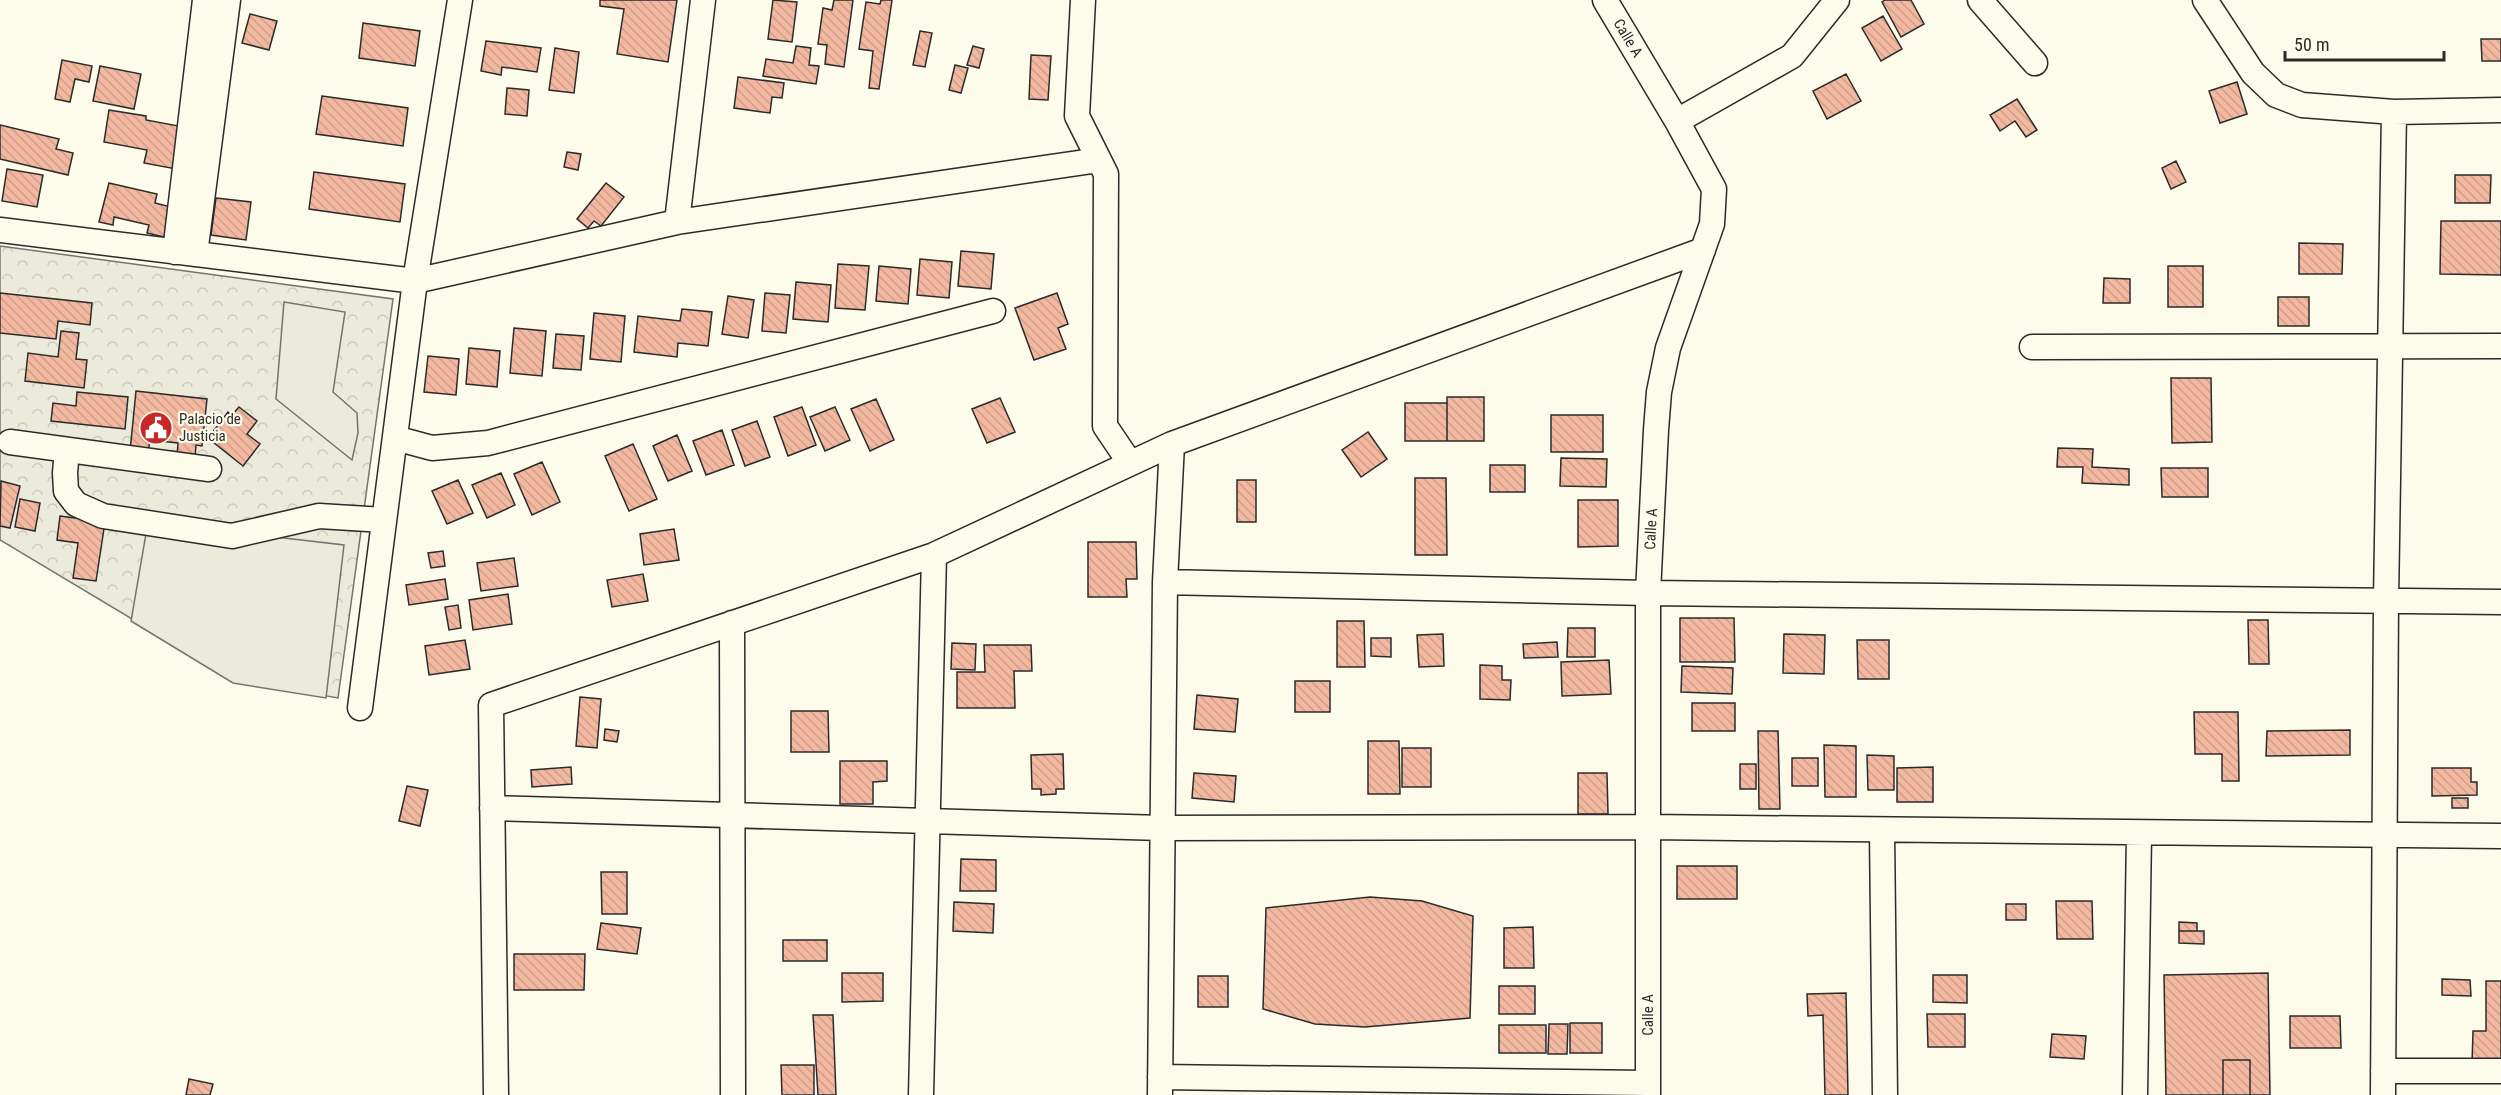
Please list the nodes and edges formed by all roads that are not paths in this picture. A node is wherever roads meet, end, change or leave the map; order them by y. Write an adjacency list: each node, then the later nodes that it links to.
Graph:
1 (206, 0): 18 (street)
2 (228, 0): 18 (street)
3 (460, 0): 19 (street)
4 (703, 0): 15 (street)
5 (1083, 0): 14 (street)
6 (1605, 0): 13 (street, Calle A)
7 (1837, 0): 13 (street)
8 (1980, 0): 10 (street)
9 (2205, 0): 12 (street)
10 (2035, 63)
11 (2501, 110): 12 (street)
12 (2394, 112): 21 (street)
13 (1677, 121): 17 (street, Calle A)
14 (1099, 160): 15 (street); 28 (street)
15 (677, 222): 19 (street)
16 (0, 230): 18 (street)
17 (1704, 250): 26 (street); 33 (street, Calle A)
18 (185, 253): 19 (street)
19 (415, 281): 24 (street)
20 (993, 311): 24 (street)
21 (2390, 346): 22 (street); 23 (street); 34 (street)
22 (2501, 346)
23 (2032, 347)
24 (395, 438): 30 (street)
25 (10, 442): 27 (street)
26 (1172, 444): 28 (street); 32 (street)
27 (67, 450): 29 (street); 30 (street)
28 (1130, 463): 31 (street)
29 (209, 469)
30 (384, 520): 37 (street)
31 (934, 555): 36 (street); 40 (street)
32 (1165, 582): 33 (street); 41 (street)
33 (1648, 593): 34 (street); 42 (street, Calle A)
34 (2386, 601): 35 (street); 45 (street)
35 (2501, 602)
36 (732, 623): 38 (street); 39 (street)
37 (360, 708)
38 (492, 808): 39 (street); 51 (street)
39 (732, 816): 40 (street); 52 (street)
40 (927, 821): 41 (street); 53 (street)
41 (1162, 828): 42 (street); 49 (street)
42 (1648, 828): 43 (street); 50 (street, Calle A)
43 (1882, 831): 44 (street); 54 (street)
44 (2139, 834): 45 (street); 55 (street)
45 (2384, 836): 46 (street); 47 (street)
46 (2501, 837)
47 (2383, 1071): 48 (street); 56 (street)
48 (2501, 1071)
49 (1160, 1086): 50 (street)
50 (1648, 1089)
51 (496, 1095)
52 (733, 1095)
53 (921, 1095)
54 (1885, 1095)
55 (2135, 1095)
56 (2383, 1095)

